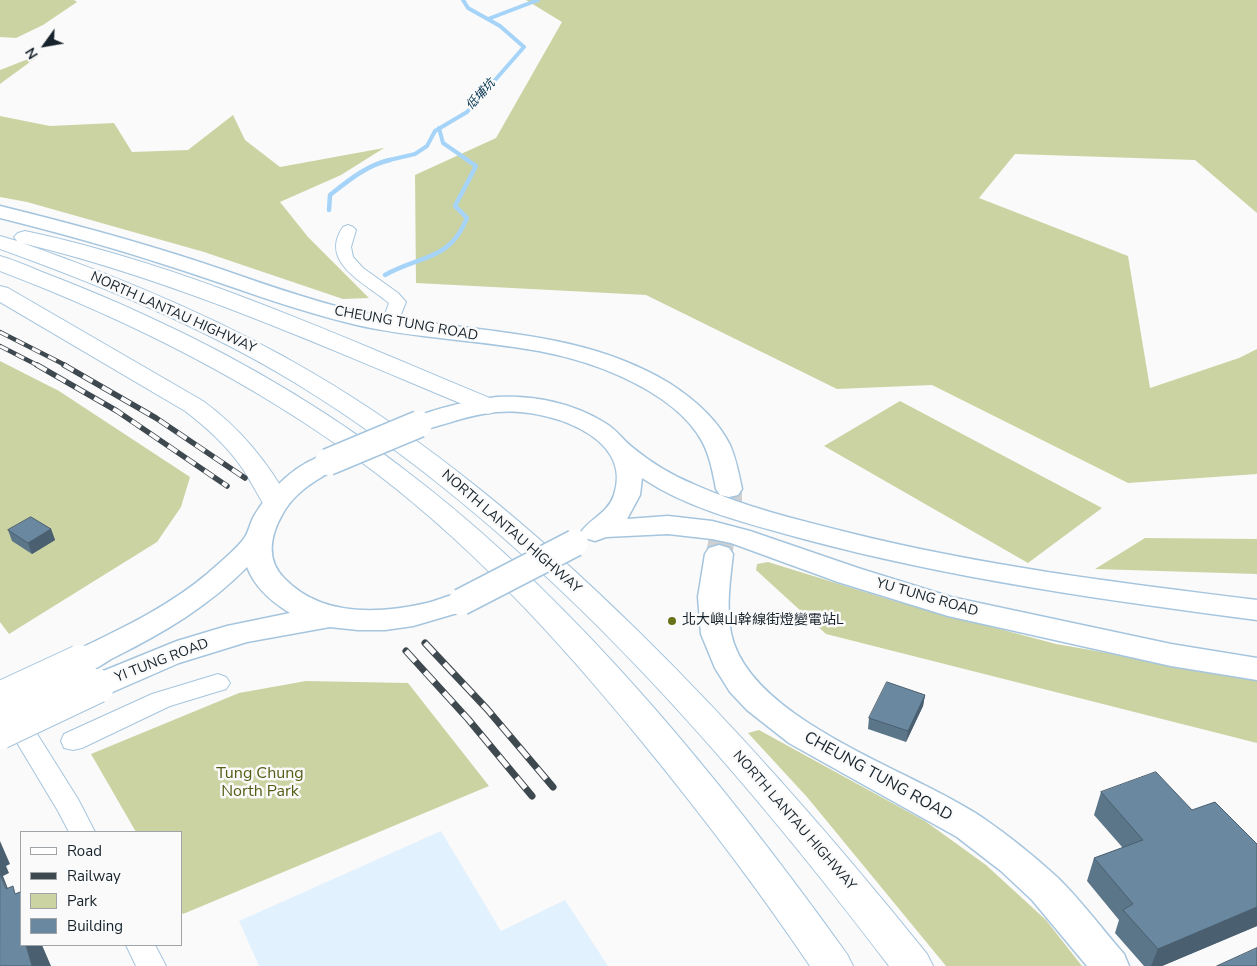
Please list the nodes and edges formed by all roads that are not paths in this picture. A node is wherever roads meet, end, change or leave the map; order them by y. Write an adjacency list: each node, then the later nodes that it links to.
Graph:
1 (0, 212): 7 (main road, CHEUNG TUNG ROAD)
2 (348, 230): 7 (street)
3 (0, 232): 8 (highway)
4 (0, 242): 28 (highway, NORTH LANTAU HIGHWAY)
5 (0, 263): 27 (highway, NORTH LANTAU HIGHWAY)
6 (0, 293): 11 (highway)
7 (389, 325): 10 (main road, CHEUNG TUNG ROAD)
8 (488, 406): 9 (main road); 11 (main road, bridge)
9 (622, 451): 12 (main road); 15 (main road)
10 (730, 490)
11 (276, 502): 13 (main road)
12 (600, 529): 16 (main road, bridge); 17 (main road, YU TUNG ROAD)
13 (257, 541): 16 (main road); 18 (main road, YI TUNG ROAD)
14 (719, 554): 29 (main road, CHEUNG TUNG ROAD)
15 (1257, 610)
16 (332, 617): 18 (main road, YI TUNG ROAD)
17 (1257, 669)
18 (89, 674): 21 (main road, YI TUNG ROAD, bridge); 22 (main road, YI TUNG ROAD, bridge)
19 (218, 683): 23 (street)
20 (0, 695): 24 (street)
21 (0, 699)
22 (0, 732)
23 (73, 741)
24 (81, 831)
25 (141, 946): 26 (street)
26 (151, 966)
27 (832, 966)
28 (913, 966)
29 (1110, 966)

